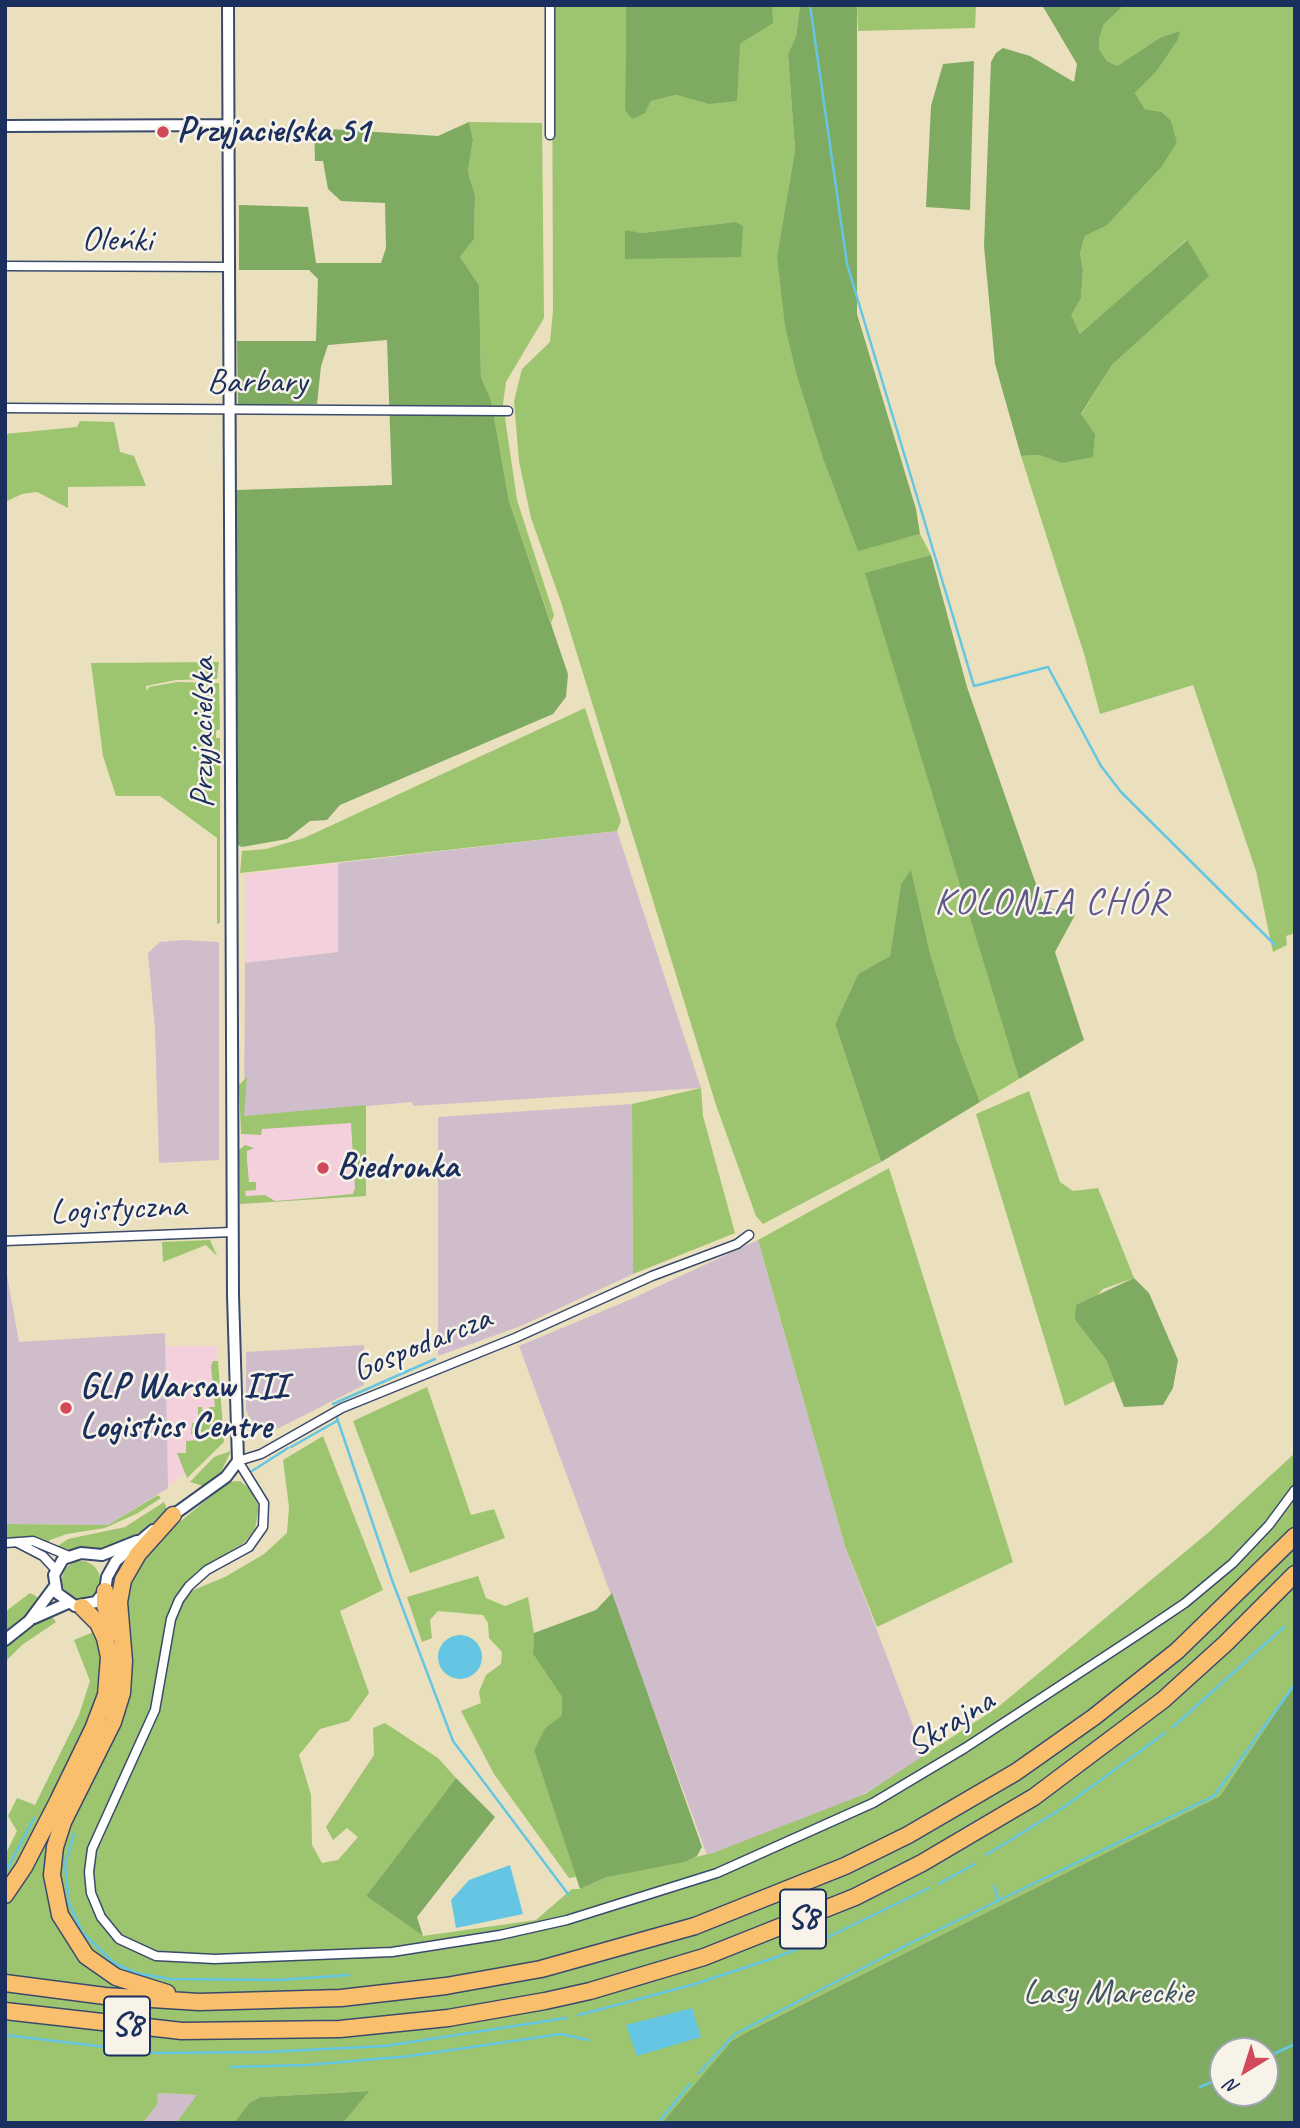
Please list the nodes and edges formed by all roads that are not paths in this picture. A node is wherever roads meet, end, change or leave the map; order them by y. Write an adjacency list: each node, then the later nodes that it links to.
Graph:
1 (228, 5): 3 (street, Przyjacielska)
2 (550, 5): 5 (street)
3 (228, 125): 4 (street); 7 (street, Przyjacielska)
4 (5, 126)
5 (550, 135)
6 (5, 266): 7 (street, Oleńki)
7 (228, 267): 9 (street, Przyjacielska)
8 (5, 408): 9 (street, Barbary)
9 (228, 409): 10 (street, Barbary); 11 (street, Przyjacielska)
10 (508, 411)
11 (232, 1232): 13 (street, Logistyczna); 14 (street, Przyjacielska)
12 (749, 1235): 14 (street, Gospodarcza)
13 (5, 1241)
14 (238, 1461): 15 (street, Skrajna); 16 (street, Gospodarcza)
15 (1295, 1490)
16 (173, 1515): 18 (street, Gospodarcza); 30 (highway)
17 (1295, 1536): 33 (highway, S8)
18 (137, 1541): 22 (street, Gospodarcza); 25 (street, Gospodarcza)
19 (5, 1543): 20 (street)
20 (18, 1543): 21 (street); 23 (street)
21 (69, 1556): 22 (street, Gospodarcza); 23 (street)
22 (93, 1556): 25 (street)
23 (56, 1570): 26 (street)
24 (1290, 1579): 34 (highway, S8)
25 (106, 1584): 27 (street, Gospodarcza); 30 (highway)
26 (55, 1587): 27 (street); 28 (street)
27 (75, 1605): 28 (street, Gospodarcza); 31 (highway)
28 (29, 1621): 29 (street)
29 (5, 1640)
30 (121, 1641): 33 (highway)
31 (5, 1895)
32 (5, 1983): 33 (highway, S8)
33 (200, 2002)
34 (5, 2011)

